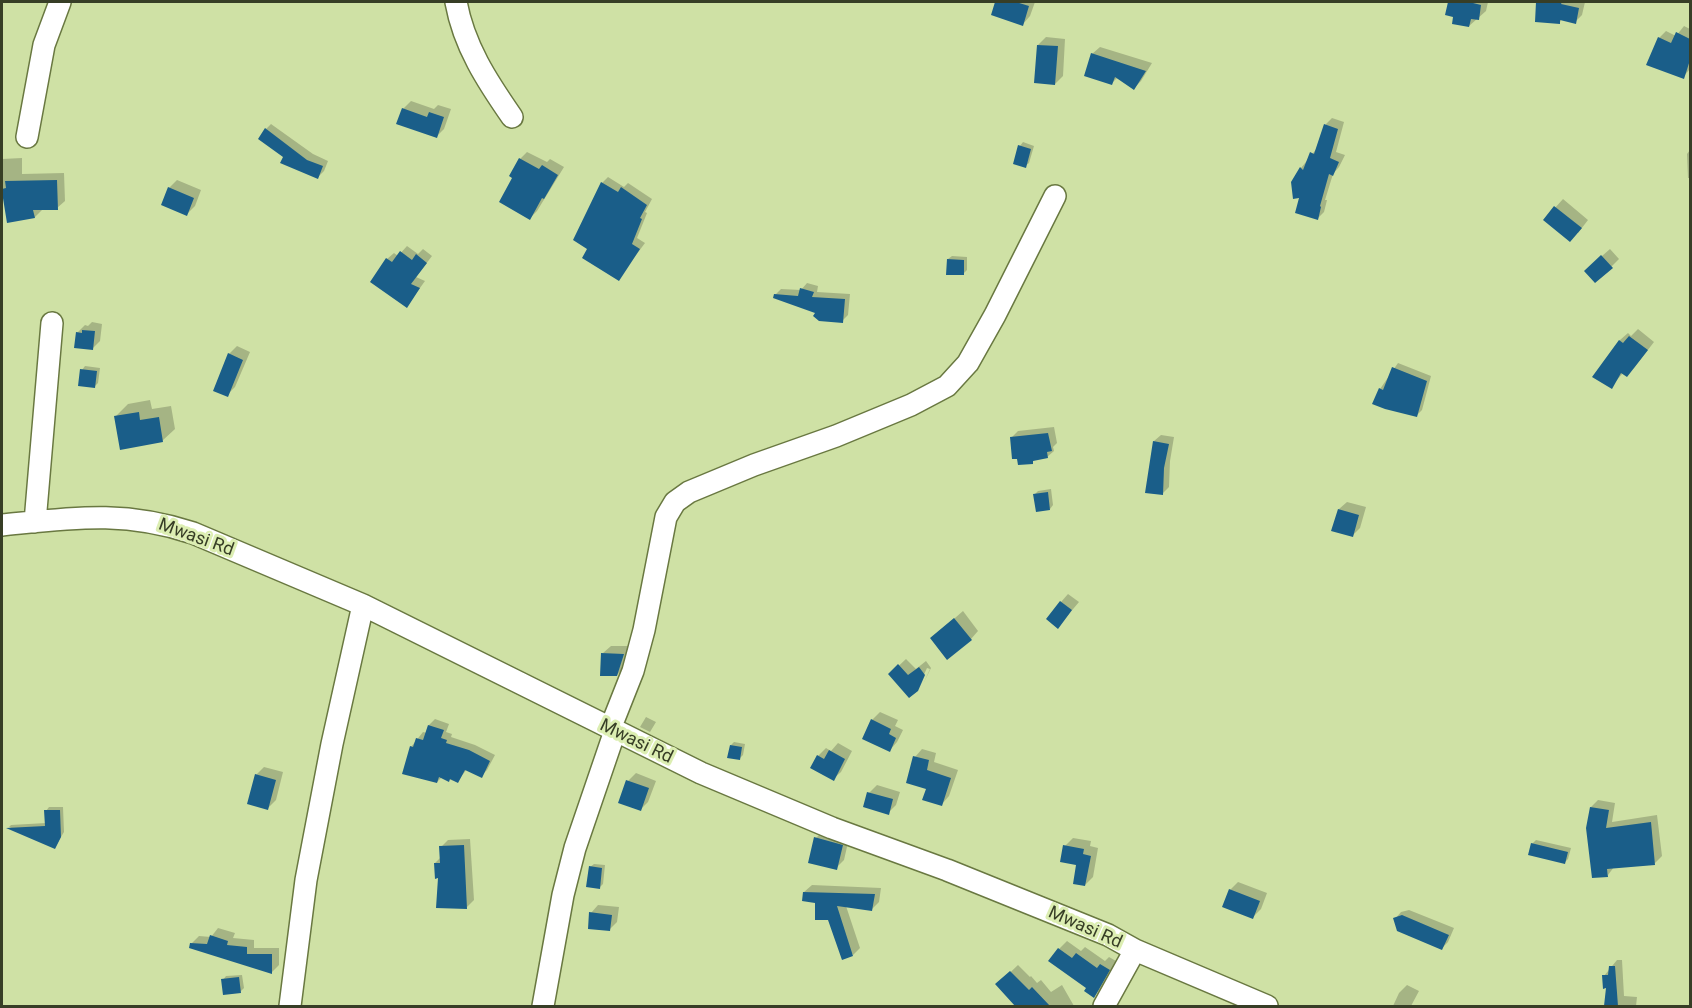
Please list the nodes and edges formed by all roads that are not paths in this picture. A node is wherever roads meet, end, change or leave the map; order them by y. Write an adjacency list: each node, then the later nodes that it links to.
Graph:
1 (60, 2): 4 (street)
2 (456, 2): 3 (street)
3 (512, 117)
4 (27, 137)
5 (1055, 196): 10 (street)
6 (52, 323): 7 (street)
7 (35, 522): 8 (street, Mwasi Rd); 9 (street, Mwasi Rd)
8 (2, 525)
9 (363, 605): 10 (street, Mwasi Rd); 12 (street)
10 (612, 730): 11 (street, Mwasi Rd); 13 (street)
11 (1135, 950): 14 (street); 15 (street, Mwasi Rd)
12 (290, 1006)
13 (543, 1006)
14 (1104, 1006)
15 (1267, 1006)

